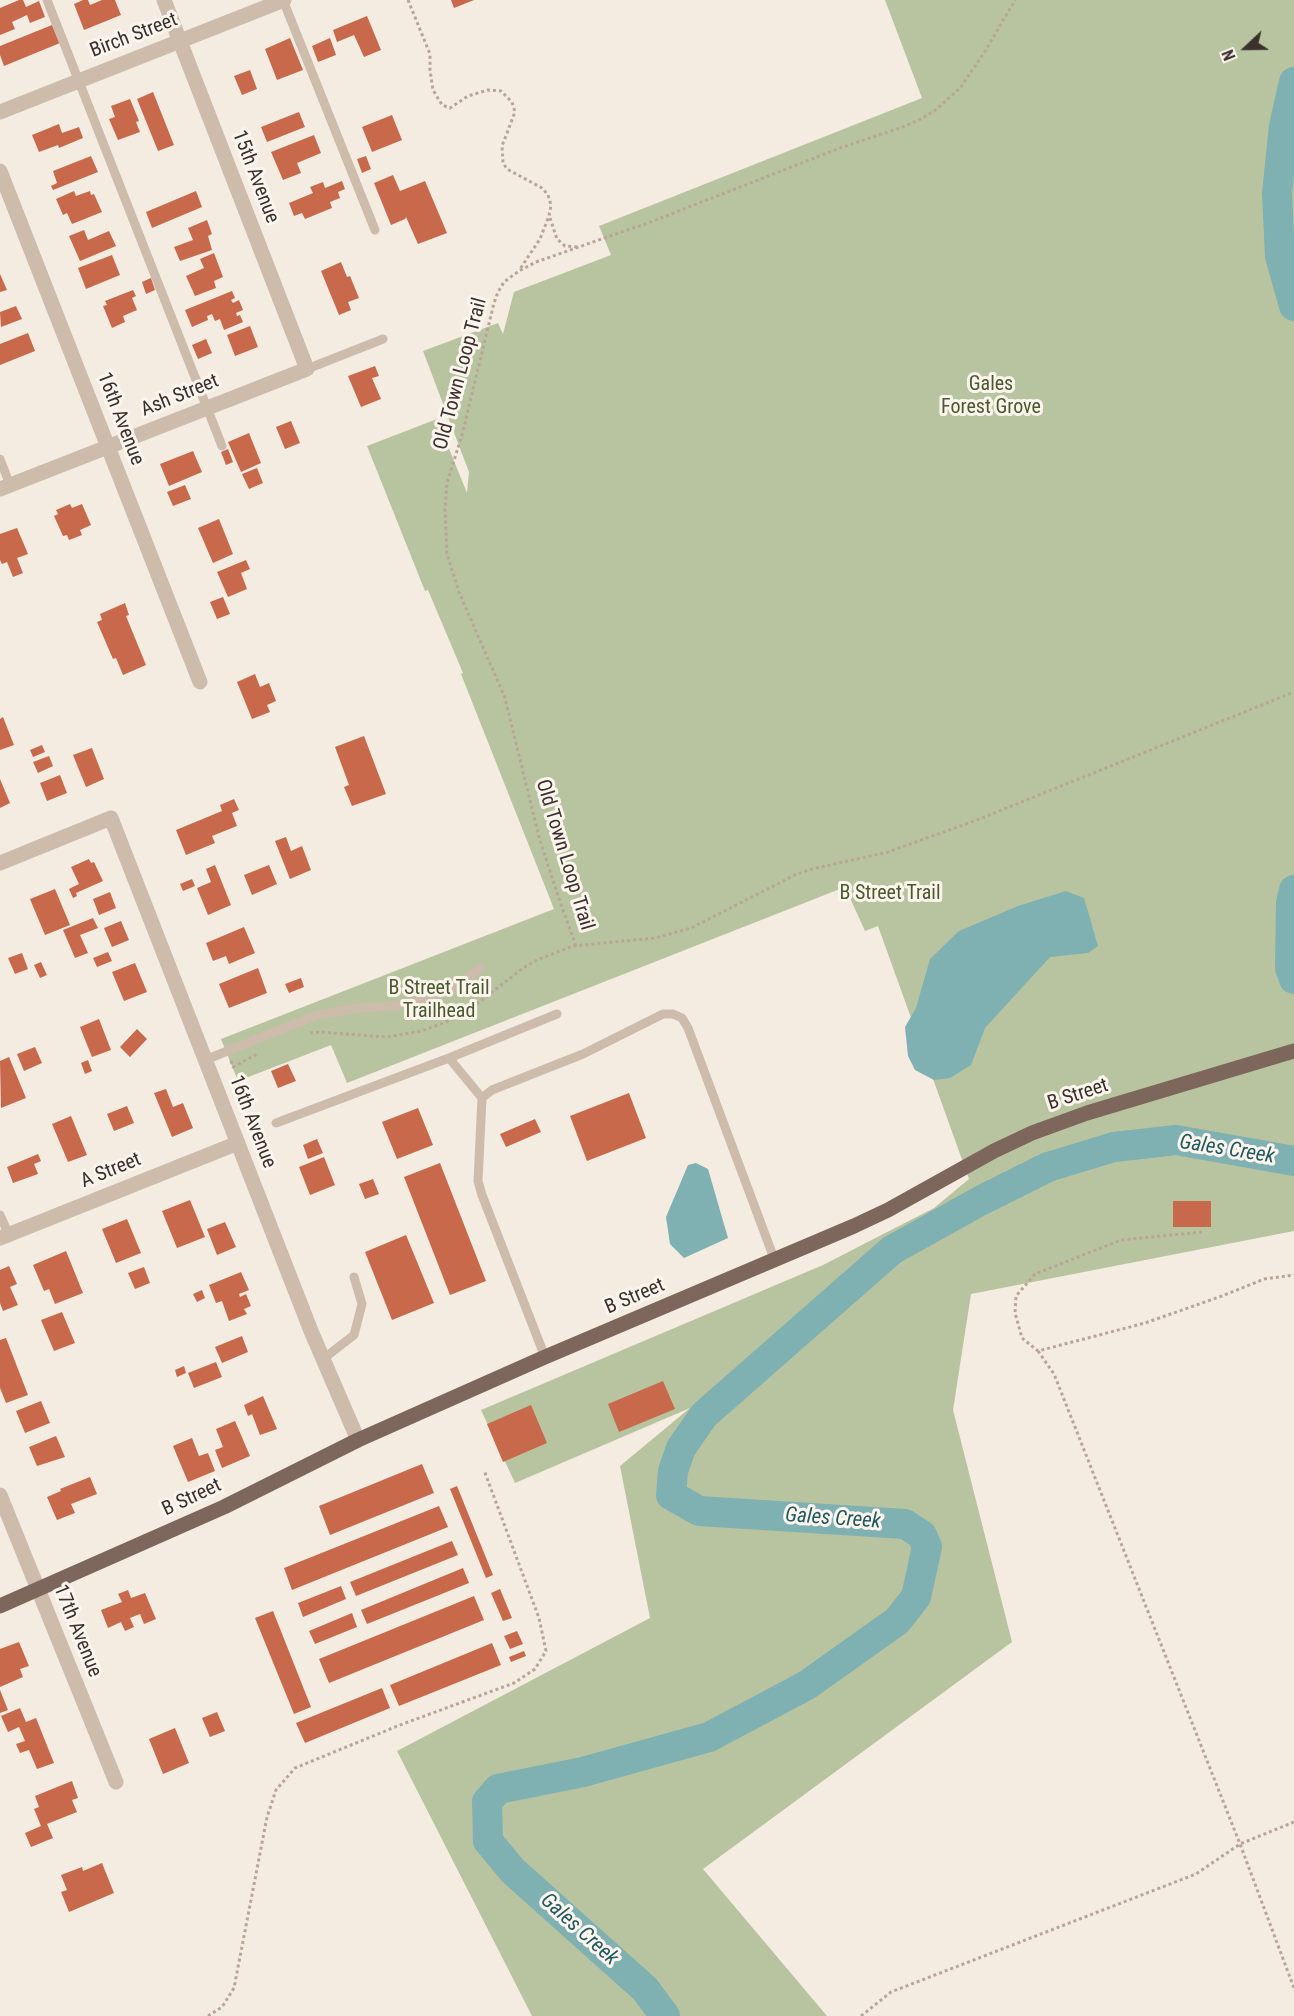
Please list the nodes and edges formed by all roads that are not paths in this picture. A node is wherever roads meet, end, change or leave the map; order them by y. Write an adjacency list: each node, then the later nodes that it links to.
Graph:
1 (47, 0): 5 (lane)
2 (164, 0): 4 (street, 15th Avenue)
3 (283, 0): 4 (street, Birch Street); 8 (lane)
4 (180, 41): 5 (street, Birch Street); 10 (street, 15th Avenue)
5 (79, 81): 6 (street, Birch Street); 11 (lane)
6 (0, 112)
7 (0, 171): 13 (street, 16th Avenue)
8 (375, 230)
9 (383, 339): 10 (lane)
10 (307, 369): 11 (street, Ash Street)
11 (207, 408): 12 (lane); 13 (street, Ash Street)
12 (222, 446)
13 (108, 447): 15 (street, Ash Street); 16 (street, 16th Avenue)
14 (0, 459): 15 (lane)
15 (5, 487)
16 (200, 682)
17 (0, 863): 22 (street, 16th Avenue)
18 (480, 968): 22 (lane)
19 (557, 1014): 21 (lane)
20 (1294, 1051): 28 (main road, B Street)
21 (449, 1058): 23 (lane); 24 (lane)
22 (205, 1060): 25 (street, 16th Avenue)
23 (482, 1098): 28 (lane); 30 (lane)
24 (276, 1123)
25 (238, 1143): 27 (street, A Street); 31 (street, 16th Avenue)
26 (0, 1215): 27 (lane)
27 (4, 1236)
28 (775, 1261): 30 (main road, B Street)
29 (354, 1277): 31 (lane)
30 (545, 1357): 32 (main road, B Street)
31 (323, 1359): 32 (street, 16th Avenue)
32 (358, 1440): 34 (main road, B Street)
33 (0, 1495): 34 (street, 17th Avenue)
34 (38, 1590): 35 (main road, B Street); 36 (street, 17th Avenue)
35 (0, 1606)
36 (116, 1782)

